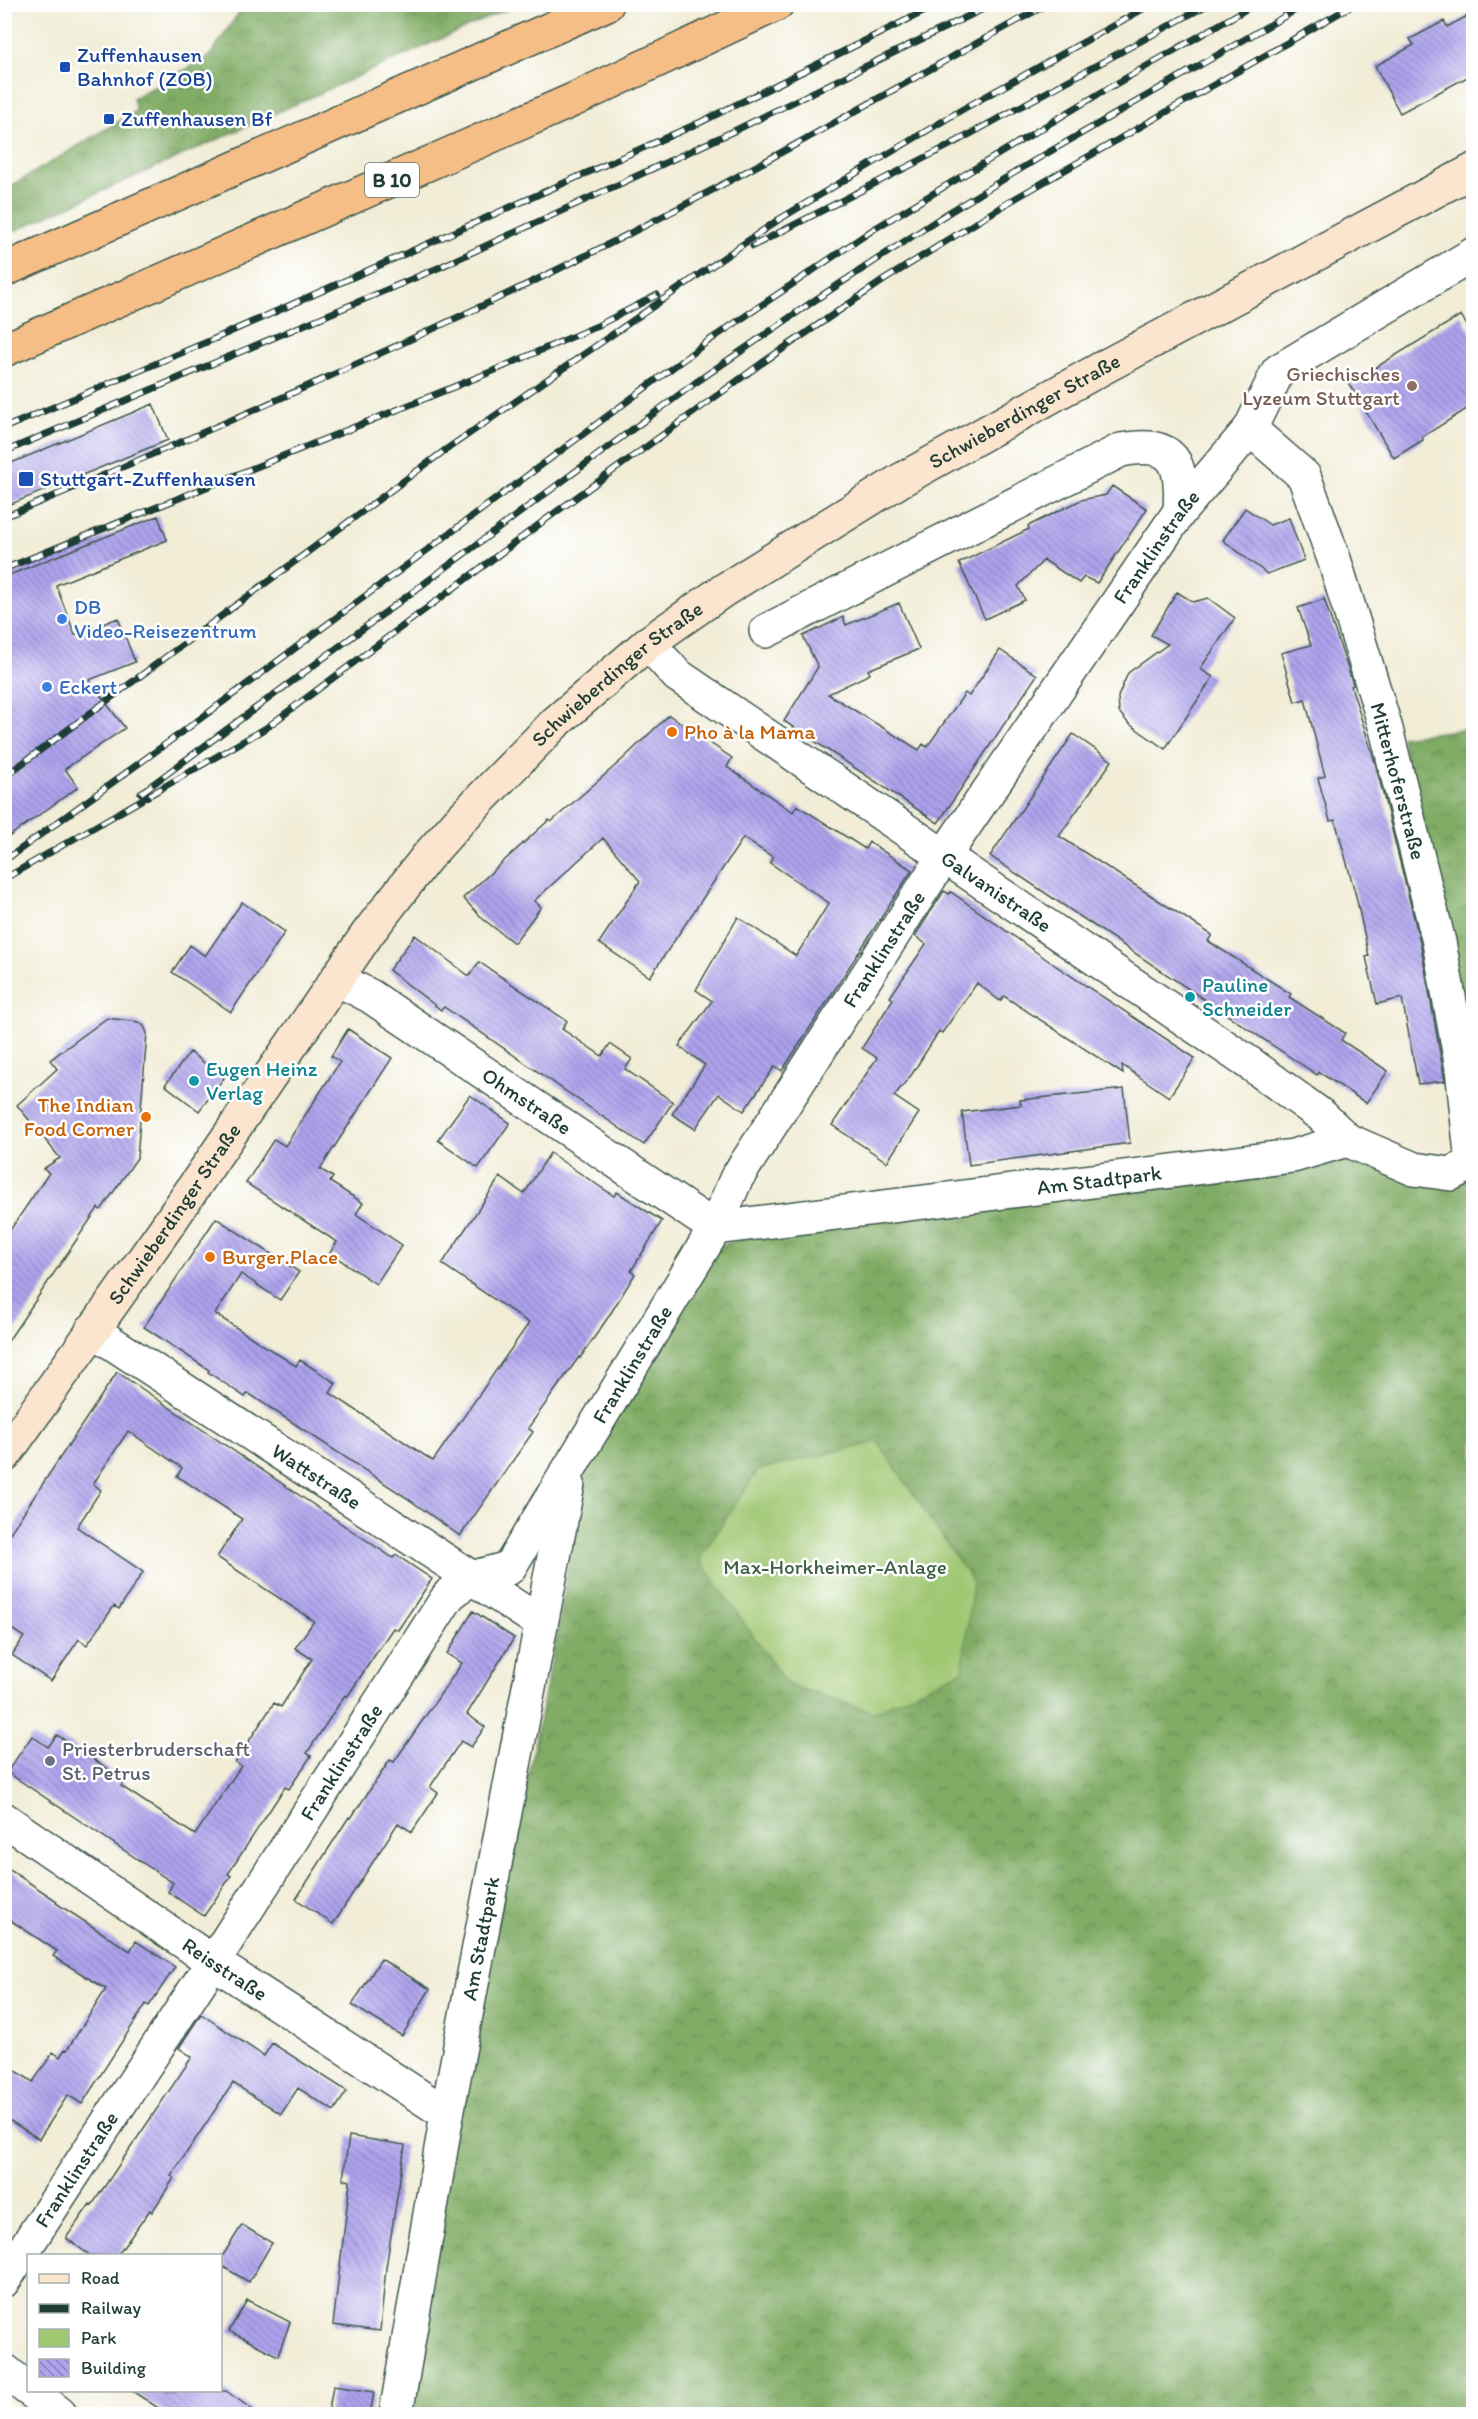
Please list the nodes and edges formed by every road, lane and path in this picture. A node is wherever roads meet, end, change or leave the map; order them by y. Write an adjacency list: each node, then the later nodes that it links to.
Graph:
1 (607, 4): 5 (highway)
2 (777, 4): 6 (highway, B 10)
3 (1473, 170): 10 (main road, Schwieberdinger Straße)
4 (1473, 254): 7 (street)
5 (4, 270)
6 (4, 350)
7 (1250, 429): 8 (street, Franklinstraße); 14 (street, Mitterhoferstraße)
8 (1180, 511): 9 (street); 11 (street, Franklinstraße)
9 (766, 631)
10 (648, 643): 11 (street, Galvanistraße); 12 (main road, Schwieberdinger Straße)
11 (944, 856): 13 (street, Galvanistraße); 15 (street, Franklinstraße)
12 (336, 979): 15 (street, Ohmstraße); 16 (main road, Schwieberdinger Straße)
13 (1347, 1140): 14 (street); 15 (street, Am Stadtpark)
14 (1472, 1163)
15 (715, 1228): 18 (street, Franklinstraße)
16 (92, 1330): 17 (main road, Schwieberdinger Straße); 19 (street, Wattstraße)
17 (4, 1456)
18 (572, 1463): 19 (street, Franklinstraße); 20 (street, Am Stadtpark)
19 (471, 1578): 20 (street, Wattstraße); 22 (street, Franklinstraße)
20 (541, 1623): 23 (street, Am Stadtpark)
21 (4, 1819): 22 (street, Reisstraße)
22 (213, 1962): 23 (street, Reisstraße); 24 (street, Franklinstraße)
23 (447, 2114): 29 (street, Am Stadtpark)
24 (4, 2280)
25 (4, 2370): 26 (street)
26 (27, 2388)
27 (31, 2392): 28 (street)
28 (60, 2415)
29 (396, 2415)

